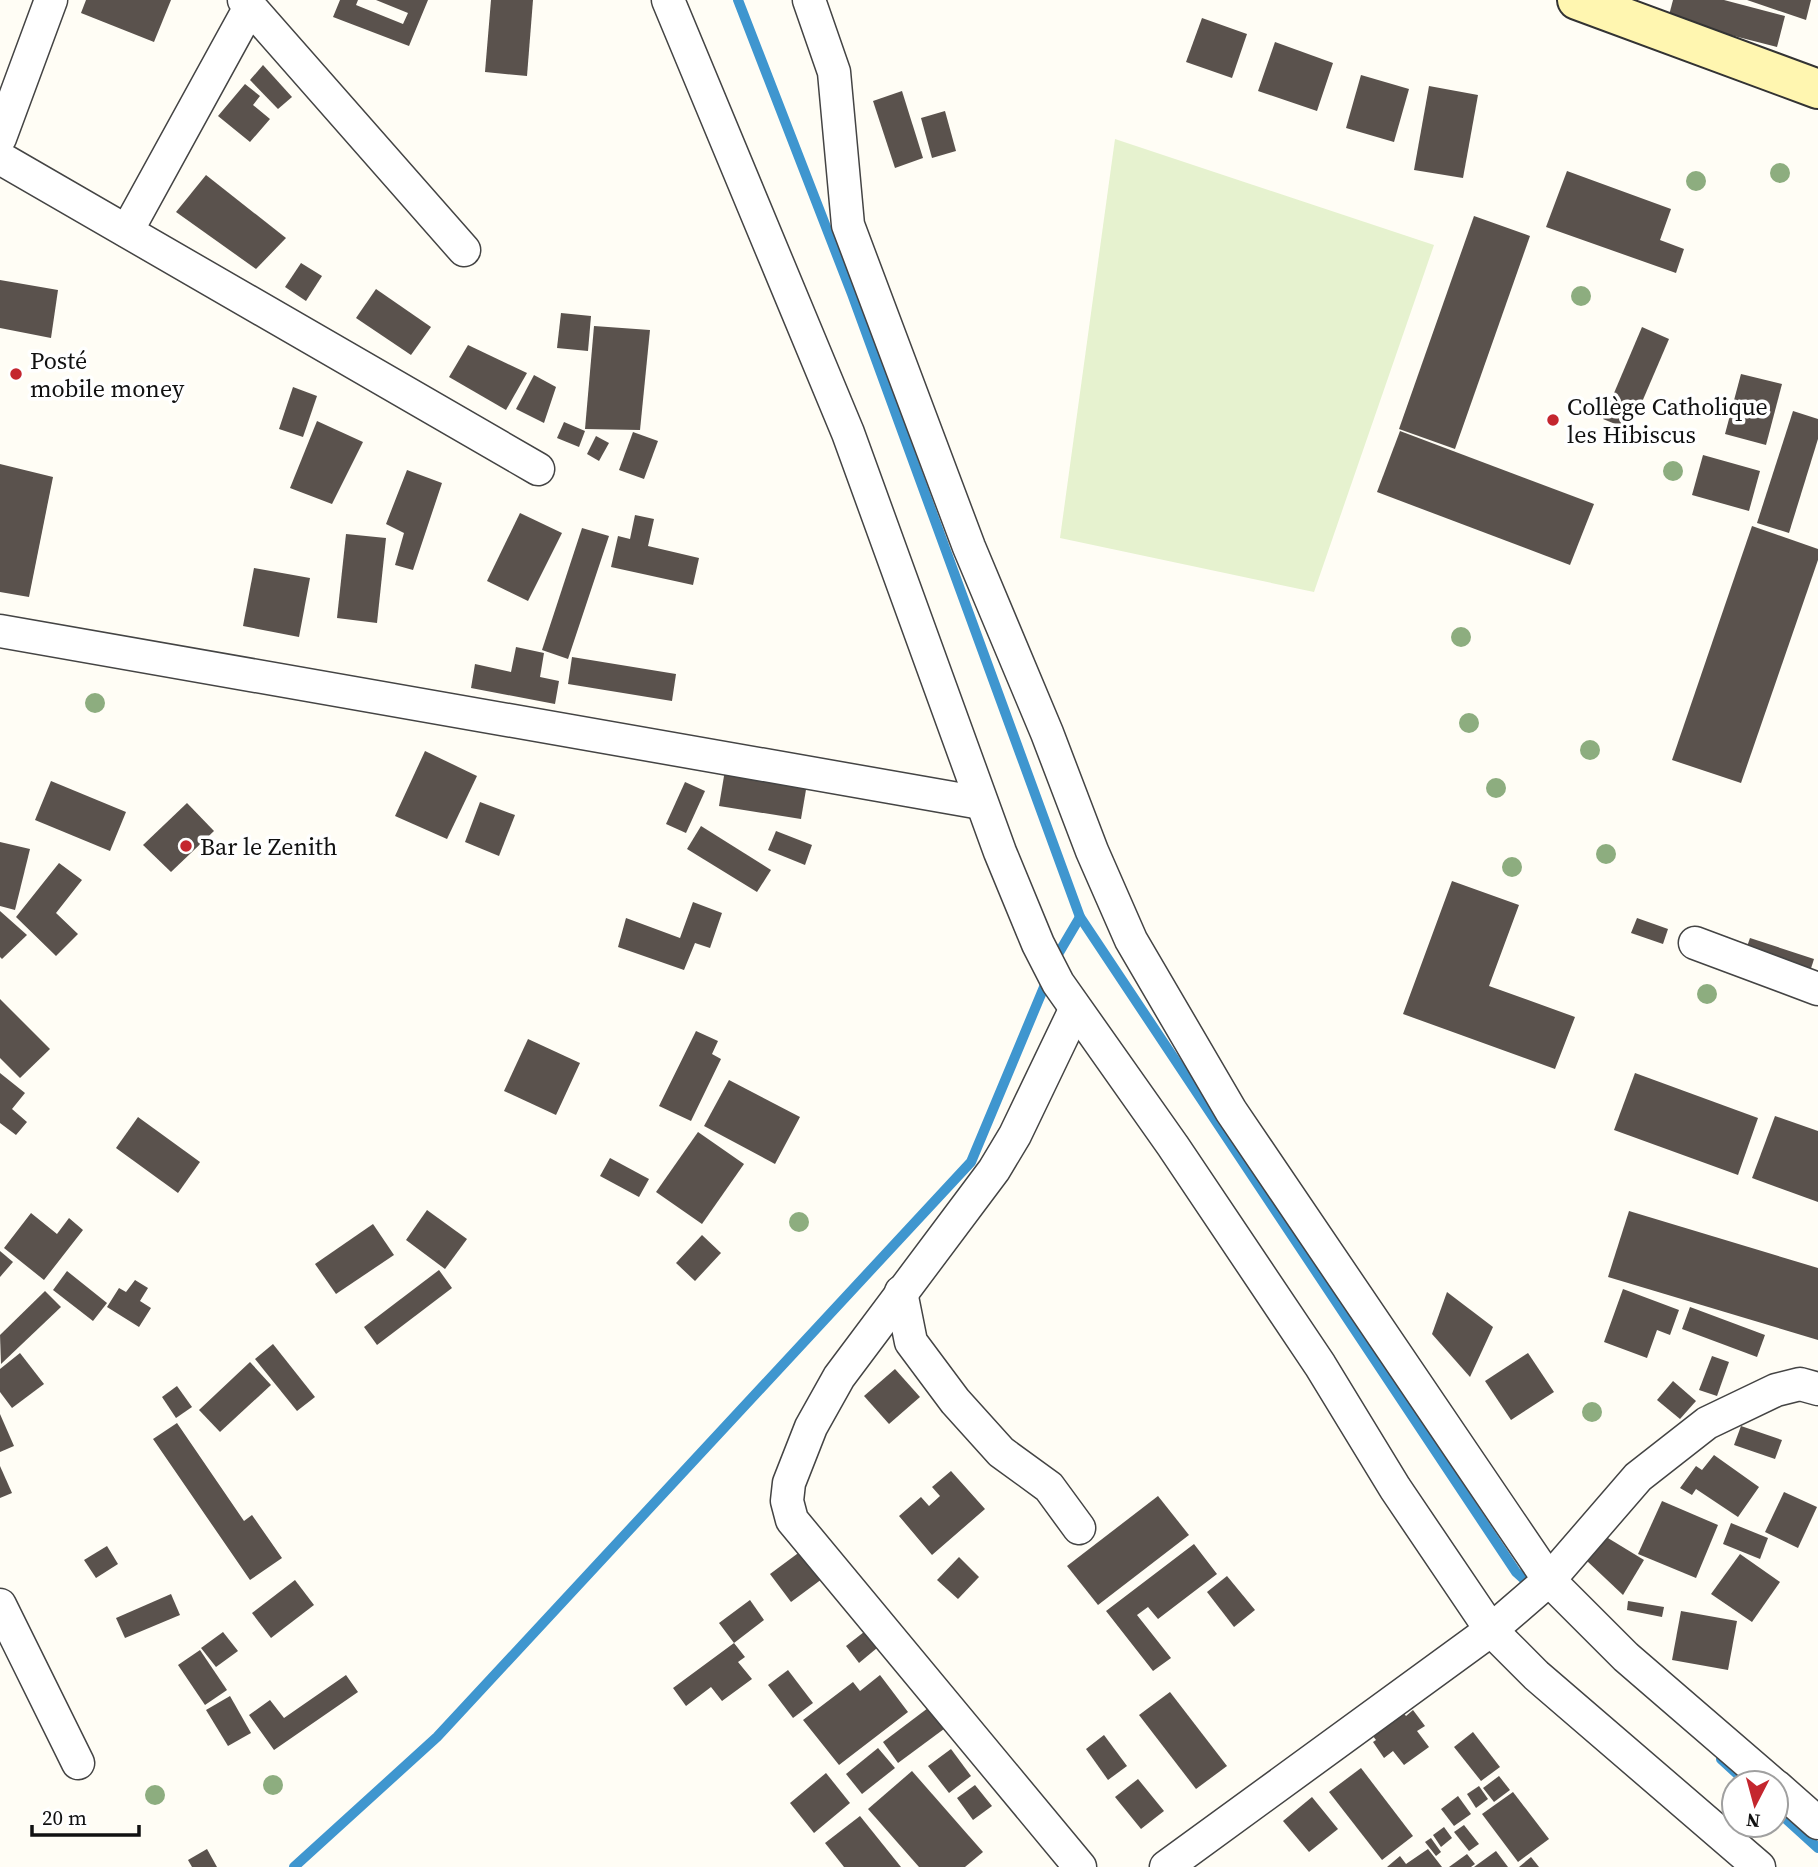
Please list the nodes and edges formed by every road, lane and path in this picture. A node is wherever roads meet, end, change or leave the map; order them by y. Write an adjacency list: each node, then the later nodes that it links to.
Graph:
1 (51, 0): 7 (street)
2 (668, 0): 13 (street)
3 (809, 0): 20 (street)
4 (1577, 0): 6 (street)
5 (247, 4): 9 (street); 10 (street)
6 (1818, 89)
7 (0, 138)
8 (0, 158): 9 (street)
9 (127, 231): 11 (street)
10 (464, 250)
11 (538, 469)
12 (0, 631): 13 (street)
13 (981, 803): 16 (street)
14 (1695, 943): 15 (street)
15 (1818, 989)
16 (1075, 1010): 17 (street); 22 (street)
17 (901, 1292): 19 (street); 27 (street)
18 (1818, 1389): 20 (street)
19 (1079, 1528)
20 (1549, 1580): 22 (street); 24 (street)
21 (0, 1605): 23 (street)
22 (1491, 1630): 28 (street); 29 (street)
23 (78, 1763)
24 (1756, 1769)
25 (1790, 1799): 26 (street)
26 (1818, 1823)
27 (1080, 1867)
28 (1166, 1867)
29 (1759, 1867)

